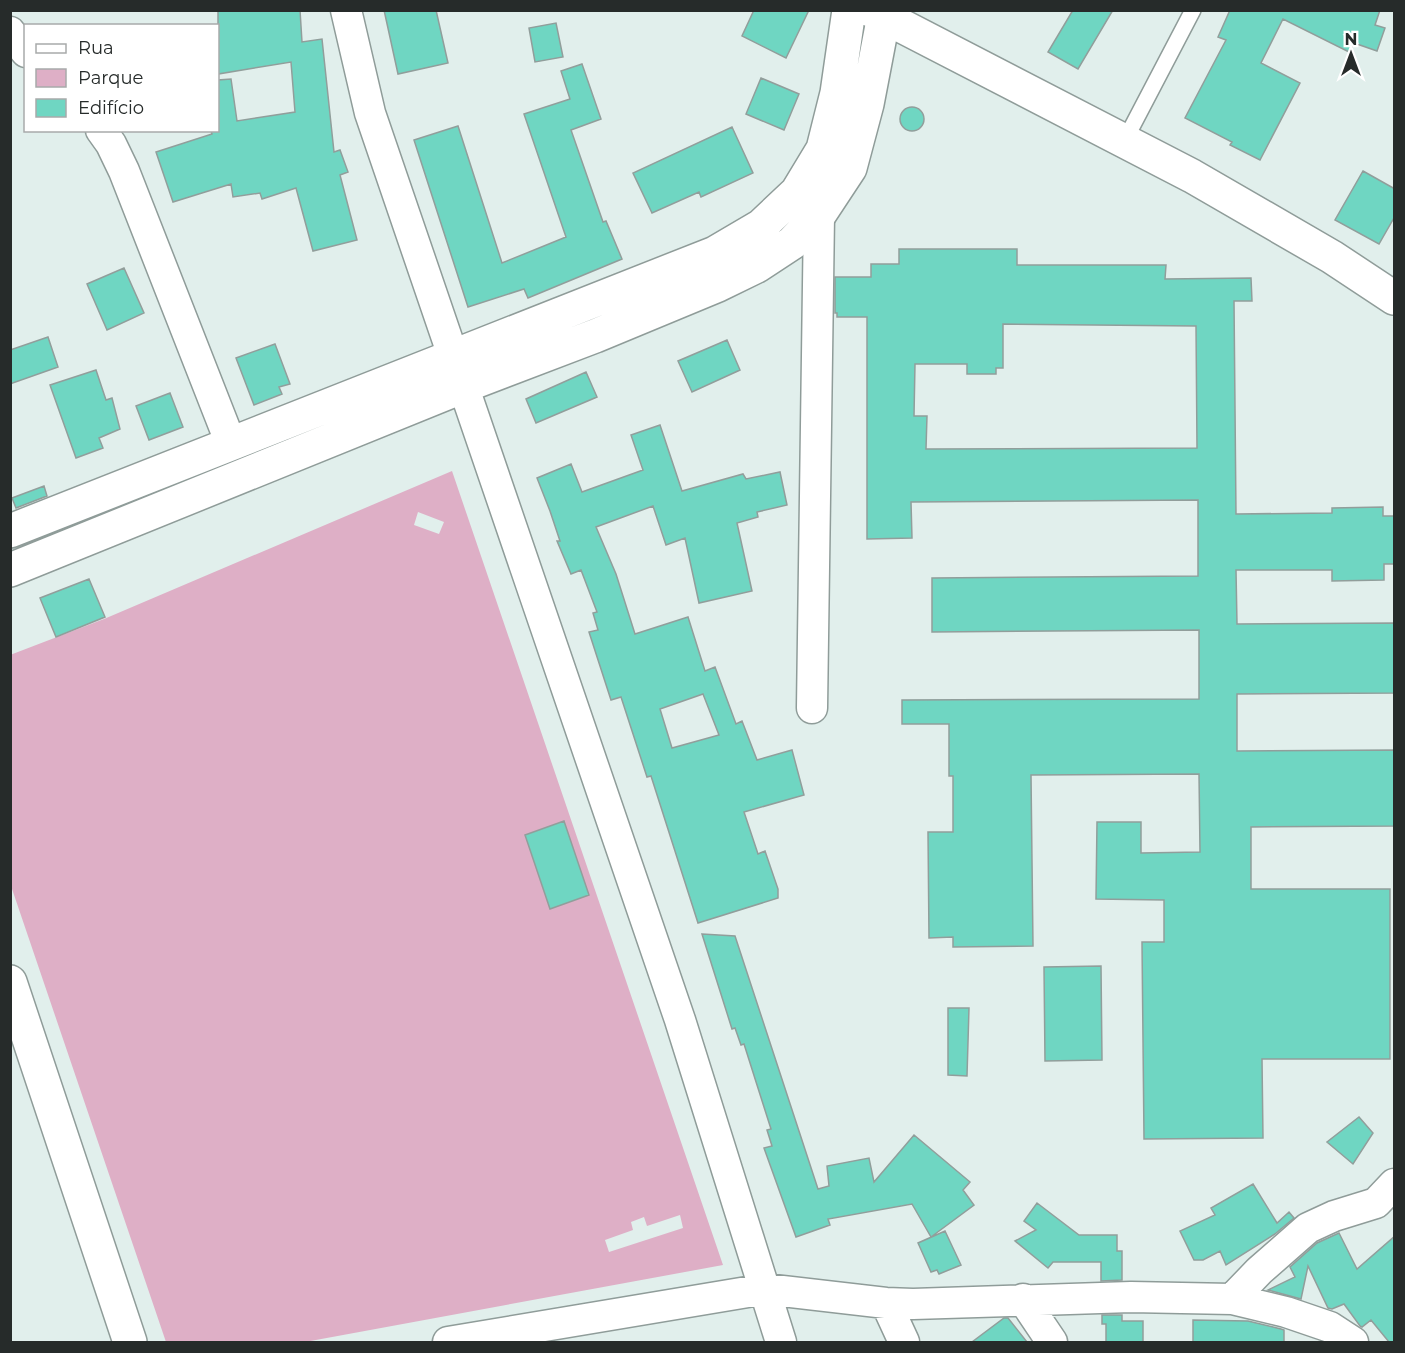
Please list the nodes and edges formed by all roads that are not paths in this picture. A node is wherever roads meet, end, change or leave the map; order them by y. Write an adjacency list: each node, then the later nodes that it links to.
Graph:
1 (346, 10): 11 (street)
2 (849, 10): 11 (street)
3 (1194, 10): 8 (lane)
4 (880, 13): 8 (street); 9 (street)
5 (10, 32): 6 (street)
6 (24, 50)
7 (102, 132): 12 (street)
8 (1124, 142): 10 (street)
9 (819, 215): 11 (street); 15 (street)
10 (1395, 298)
11 (458, 372): 12 (street); 14 (street); 18 (street)
12 (231, 444): 13 (street)
13 (10, 531)
14 (10, 570)
15 (812, 708)
16 (10, 982): 22 (street)
17 (1395, 1184): 20 (street)
18 (765, 1289): 21 (street); 23 (street); 24 (street)
19 (1023, 1299): 20 (street); 21 (street); 26 (street)
20 (1232, 1299): 27 (street)
21 (886, 1303): 25 (street)
22 (129, 1342)
23 (450, 1342)
24 (781, 1342)
25 (904, 1342)
26 (1052, 1342)
27 (1353, 1342)

